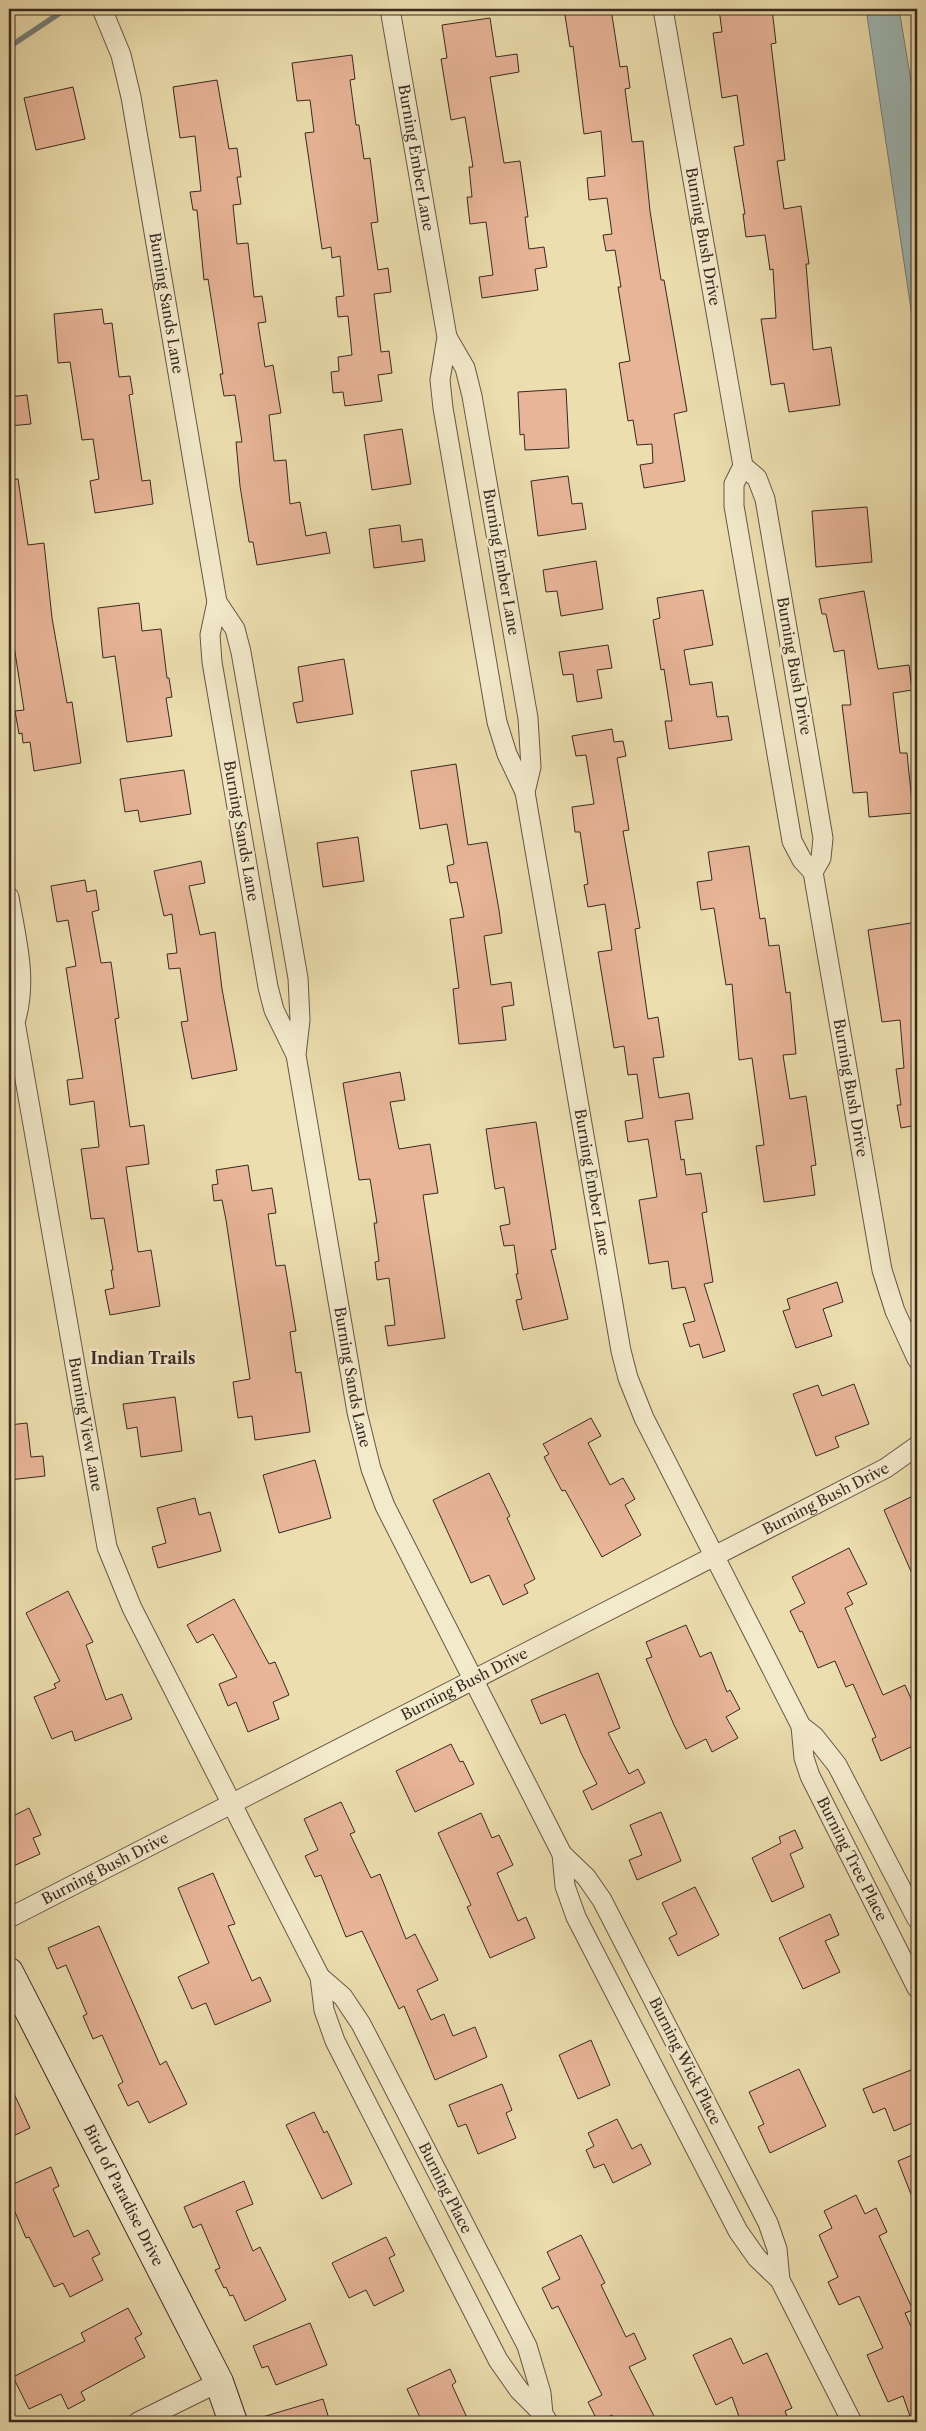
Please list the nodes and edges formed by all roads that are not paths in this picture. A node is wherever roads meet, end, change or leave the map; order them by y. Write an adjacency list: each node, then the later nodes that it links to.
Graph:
1 (102, 9): 6 (street, Burning Sands Lane)
2 (390, 9): 4 (street, Burning Ember Lane)
3 (663, 9): 5 (street, Burning Bush Drive)
4 (447, 337): 7 (street, Burning Ember Lane); 7 (street, Burning Ember Lane)
5 (743, 466): 8 (street, Burning Bush Drive); 8 (street, Burning Bush Drive)
6 (217, 602): 11 (street, Burning Sands Lane); 11 (street, Burning Sands Lane)
7 (525, 792): 14 (street, Burning Ember Lane)
8 (813, 872): 12 (street, Burning Bush Drive)
9 (9, 898): 10 (street, Burning View Lane)
10 (12, 1018): 17 (street, Burning View Lane)
11 (296, 1055): 15 (street, Burning Sands Lane)
12 (917, 1359)
13 (917, 1446): 14 (street, Burning Bush Drive)
14 (714, 1556): 15 (street, Burning Bush Drive); 16 (street, Burning Tree Place)
15 (473, 1679): 17 (street, Burning Bush Drive); 18 (street, Burning Wick Place)
16 (802, 1726): 20 (street, Burning Tree Place); 23 (street, Burning Tree Place)
17 (231, 1804): 19 (street, Burning Bush Drive); 22 (street, Burning Place)
18 (562, 1854): 25 (street, Burning Wick Place); 25 (street, Burning Wick Place)
19 (9, 1918)
20 (917, 1920)
21 (9, 1972): 24 (street, Bird of Paradise Drive)
22 (320, 1976): 27 (street, Burning Place); 27 (street, Burning Place)
23 (917, 1988)
24 (16, 2006): 26 (street, Bird of Paradise Drive)
25 (780, 2280): 30 (street, Burning Wick Place)
26 (218, 2382): 28 (street); 29 (street, Bird of Paradise Drive)
27 (545, 2418)
28 (138, 2422)
29 (234, 2422)
30 (852, 2422)

